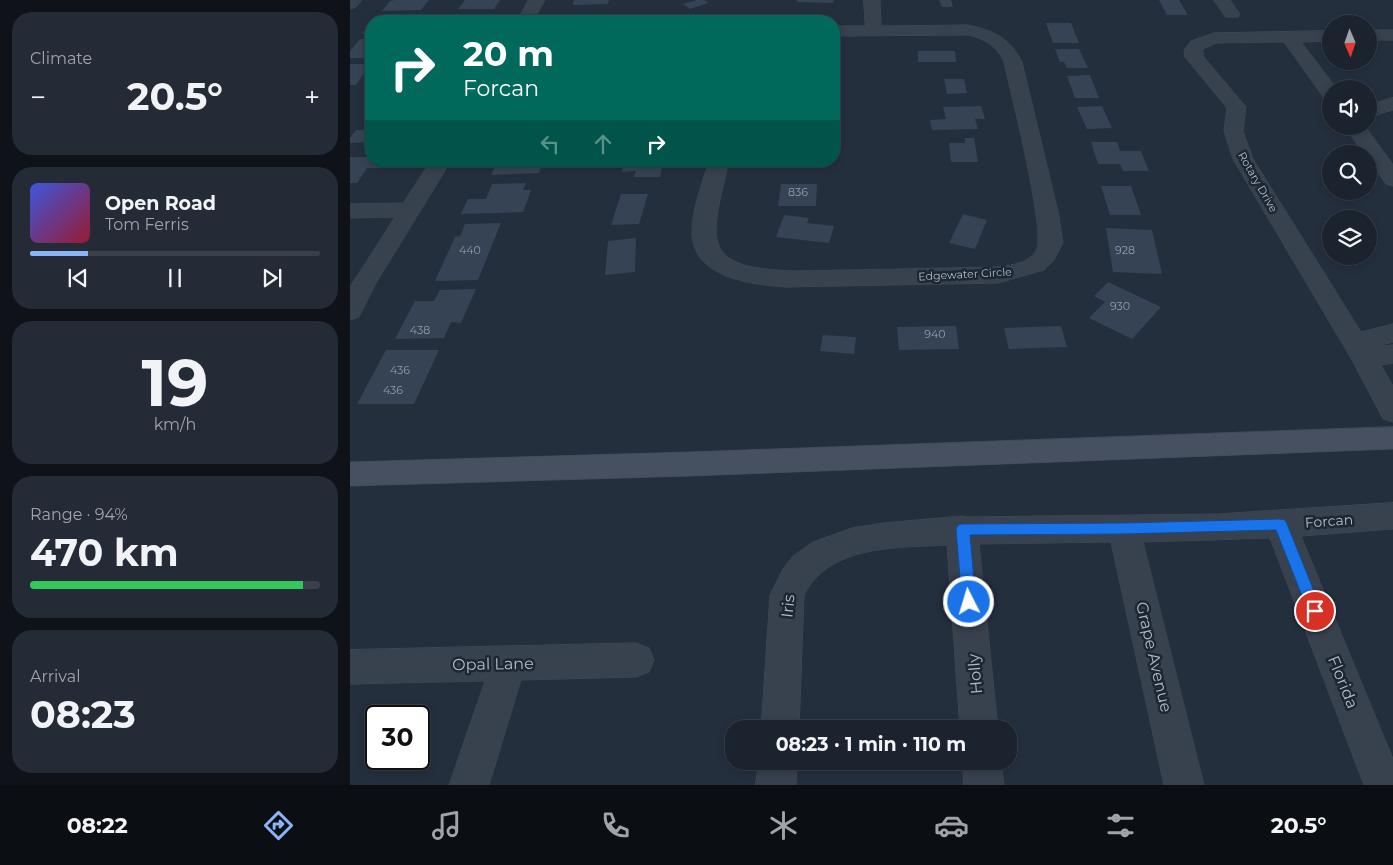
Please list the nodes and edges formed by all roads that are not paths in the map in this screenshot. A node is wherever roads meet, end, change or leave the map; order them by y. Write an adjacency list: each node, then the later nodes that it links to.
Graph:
1 (354, 0): 5 (street)
2 (537, 0): 7 (street)
3 (872, 0): 8 (street)
4 (1222, 0): 6 (street)
5 (350, 4)
6 (1232, 14)
7 (528, 15)
8 (873, 30): 9 (street, Edgewater Circle); 19 (street, Edgewater Circle)
9 (840, 31)
10 (1378, 35): 11 (street)
11 (1393, 35)
12 (1322, 36): 13 (street, Rotary Drive)
13 (1290, 37): 14 (street); 25 (street, Rotary Drive)
14 (1322, 81)
15 (1393, 104): 16 (street)
16 (1377, 109)
17 (1361, 135): 20 (street)
18 (436, 167): 21 (street)
19 (718, 167)
20 (1393, 180)
21 (411, 210): 22 (street); 23 (street)
22 (350, 211)
23 (350, 312)
24 (1393, 333): 25 (street)
25 (1359, 350): 26 (street); 27 (street, Rotary Drive)
26 (1393, 354)
27 (1393, 412)
28 (1393, 438): 29 (main road)
29 (350, 474)
30 (1393, 516): 31 (street, Forcan)
31 (1280, 524): 33 (street, Forcan); 46 (street, Florida)
32 (962, 529): 33 (street, Forcan); 34 (street, Forcan); 39 (street, Holly)
33 (1124, 529): 45 (street, Grape Avenue)
34 (905, 535): 38 (street, Iris)
35 (636, 660): 36 (street, Opal Lane)
36 (508, 664): 37 (street, Opal Lane); 42 (street)
37 (350, 668)
38 (780, 720)
39 (979, 720)
40 (777, 770): 43 (street)
41 (983, 770): 44 (street)
42 (469, 785)
43 (776, 785)
44 (984, 785)
45 (1184, 785)
46 (1384, 785)

